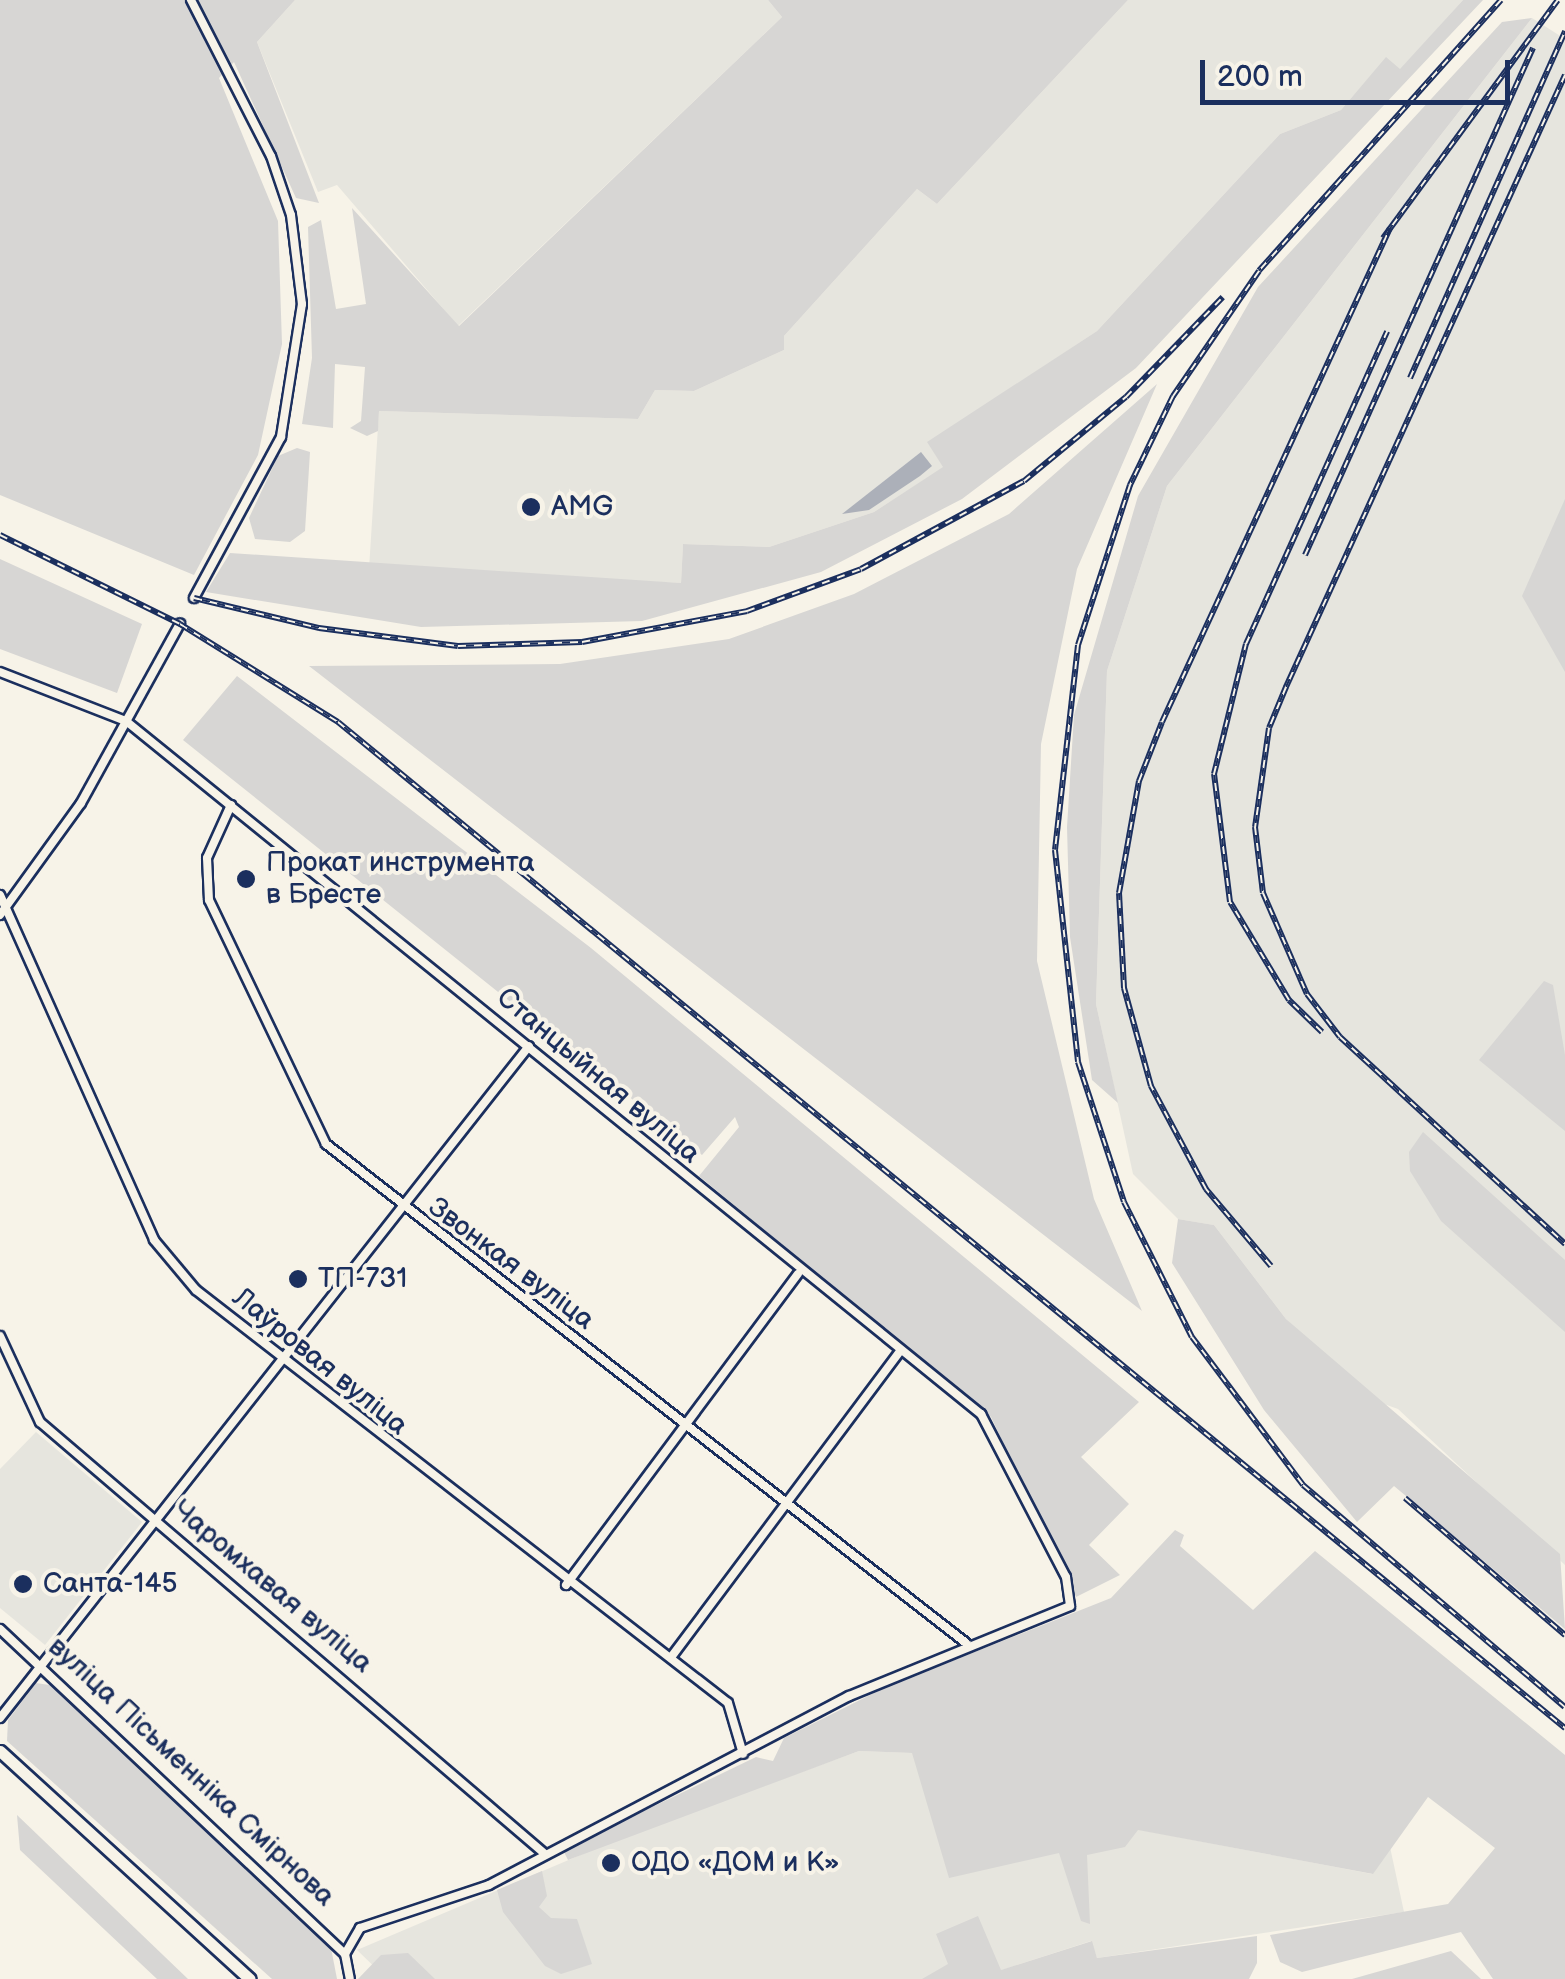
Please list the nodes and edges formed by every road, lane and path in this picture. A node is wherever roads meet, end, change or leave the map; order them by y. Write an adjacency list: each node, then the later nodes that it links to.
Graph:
1 (191, 0): 2 (street)
2 (194, 598)
3 (180, 624): 5 (street)
4 (0, 672): 5 (street, Станцыйная вуліца)
5 (126, 721): 6 (street, Станцыйная вуліца); 8 (street)
6 (232, 805): 9 (street, Станцыйная вуліца); 10 (street, Звонкая вуліца)
7 (0, 895): 8 (street, Лаўровая вуліца)
8 (3, 912): 14 (street, Лаўровая вуліца)
9 (529, 1046): 10 (street); 11 (street, Станцыйная вуліца)
10 (404, 1210): 14 (street); 15 (street, Звонкая вуліца)
11 (798, 1274): 13 (street, Станцыйная вуліца); 15 (street)
12 (0, 1336): 17 (street, Чаромхавая вуліца)
13 (900, 1351): 16 (street); 20 (street, Станцыйная вуліца)
14 (283, 1362): 17 (street); 18 (street, Лаўровая вуліца)
15 (688, 1427): 16 (street, Звонкая вуліца); 18 (street)
16 (785, 1506): 20 (street, Звонкая вуліца); 21 (street)
17 (157, 1520): 22 (street); 26 (street, Чаромхавая вуліца)
18 (566, 1585): 21 (street, Лаўровая вуліца)
19 (0, 1629): 22 (street, вуліца Пісьменніка Смірнова)
20 (966, 1643): 25 (street)
21 (672, 1656): 25 (street, Лаўровая вуліца)
22 (42, 1665): 23 (street); 27 (street, вуліца Пісьменніка Смірнова)
23 (0, 1718)
24 (0, 1752): 28 (main road)
25 (743, 1754): 26 (street)
26 (544, 1853): 27 (street)
27 (346, 1954): 29 (street)
28 (250, 1979)
29 (350, 1979)

